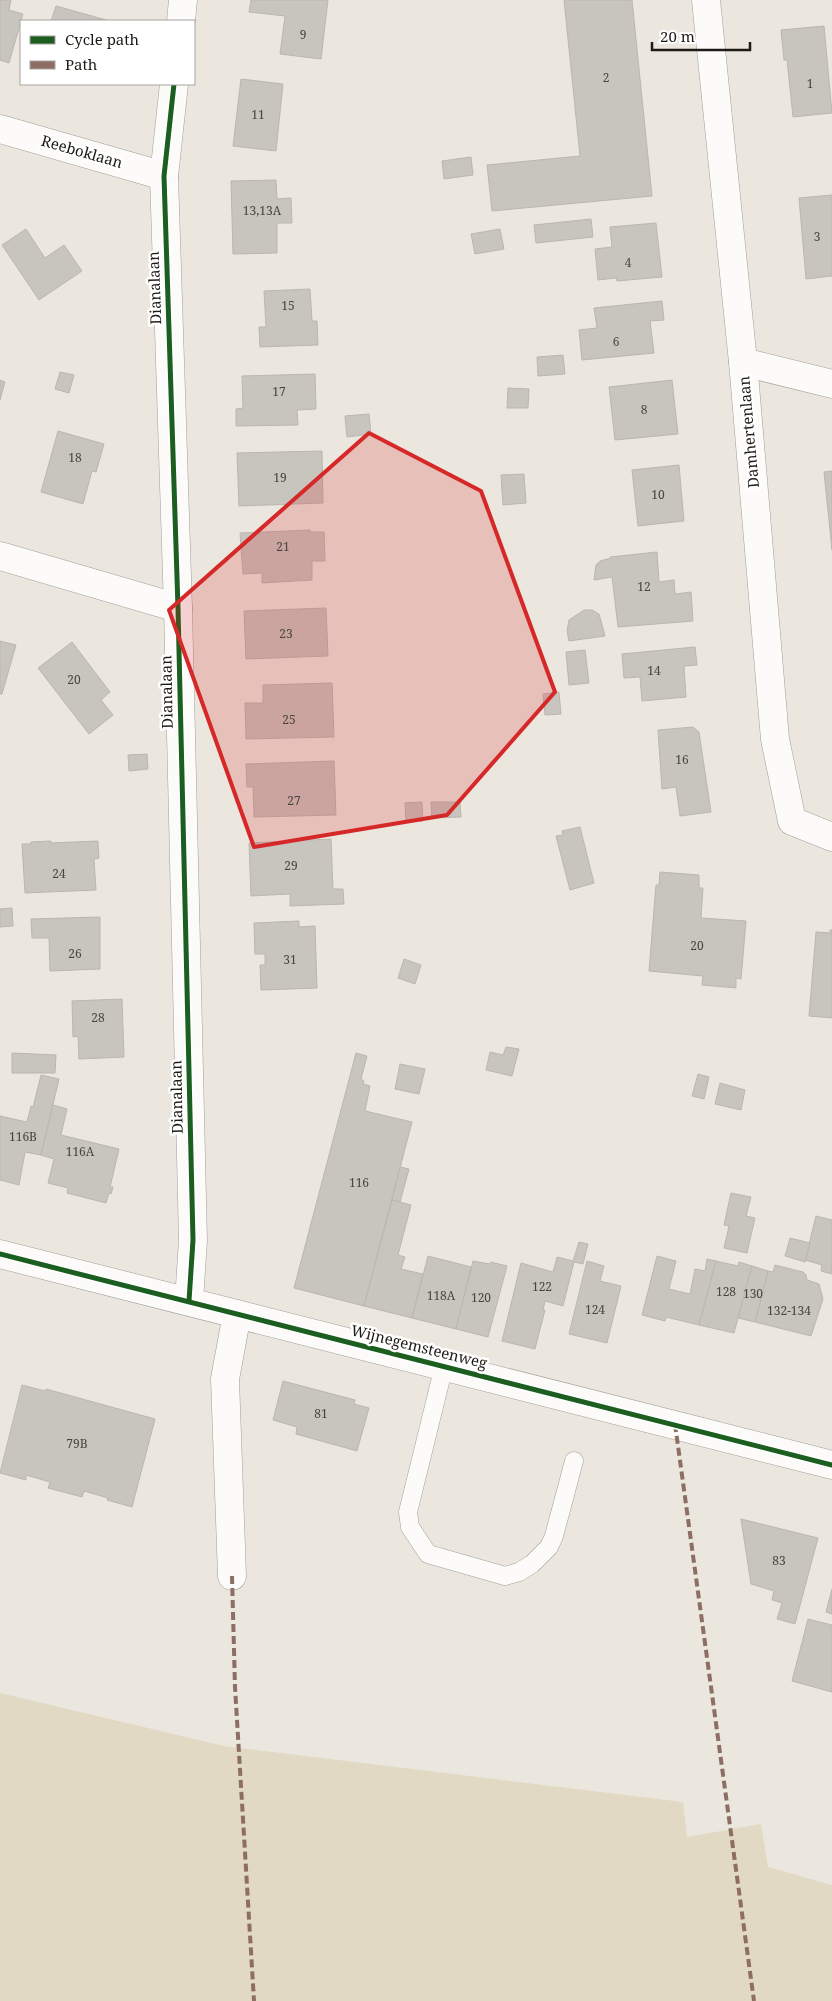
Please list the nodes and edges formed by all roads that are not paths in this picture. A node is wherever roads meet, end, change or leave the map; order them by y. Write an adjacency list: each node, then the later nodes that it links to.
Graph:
1 (183, 0): 3 (street)
2 (706, 0): 7 (street, Damhertenlaan)
3 (181, 20)
4 (174, 85): 6 (street, Dianalaan)
5 (0, 129): 6 (street, Reeboklaan)
6 (164, 176): 10 (street, Dianalaan)
7 (743, 362): 8 (street); 11 (street, Damhertenlaan)
8 (832, 384)
9 (0, 556): 10 (street)
10 (178, 608): 13 (street, Dianalaan)
11 (832, 838)
12 (0, 1254): 13 (street, Wijnegemsteenweg)
13 (189, 1301): 14 (street, Wijnegemsteenweg)
14 (237, 1314): 15 (street, Wijnegemsteenweg); 18 (street)
15 (444, 1366): 16 (lane); 17 (street, Wijnegemsteenweg)
16 (574, 1461)
17 (832, 1465)
18 (232, 1576)

